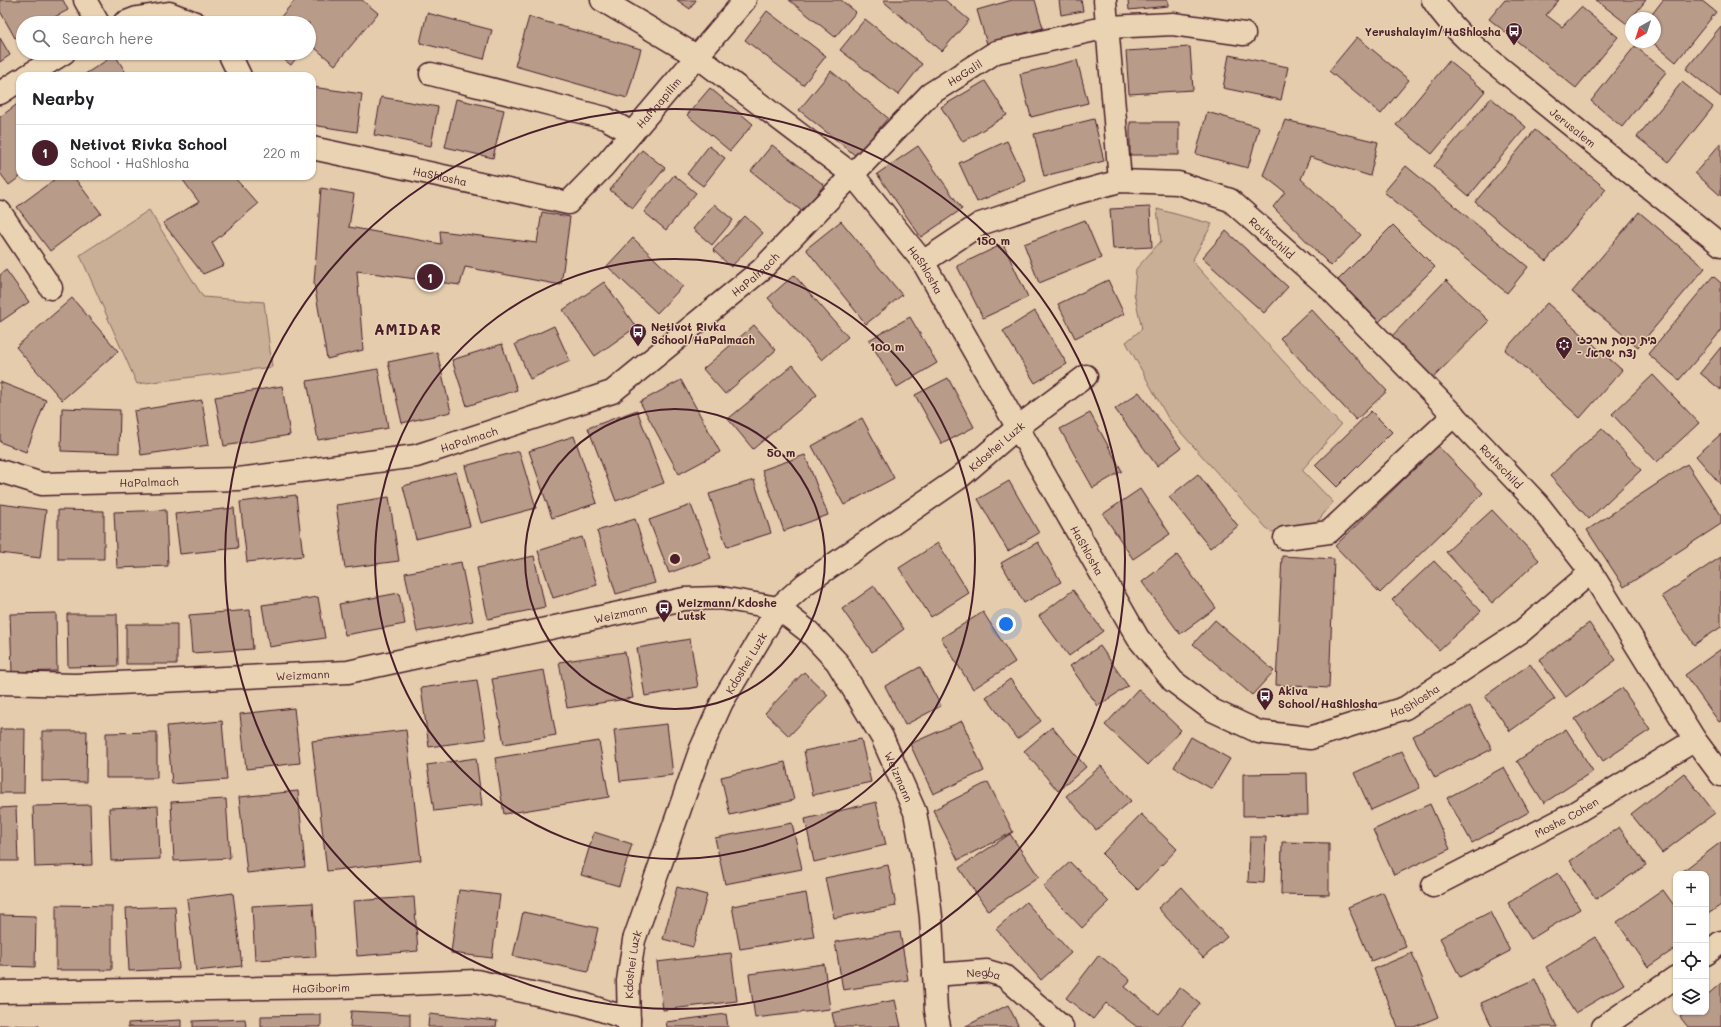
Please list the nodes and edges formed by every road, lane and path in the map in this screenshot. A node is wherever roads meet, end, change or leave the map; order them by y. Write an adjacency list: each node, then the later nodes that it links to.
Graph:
1 (85, 0): 6 (street)
2 (602, 0): 11 (street, HaShlosha)
3 (745, 0): 11 (street, HaMaapilim)
4 (1105, 0): 9 (street)
5 (1433, 0): 25 (street, Jerusalem)
6 (94, 16)
7 (150, 16): 8 (street)
8 (177, 16)
9 (1108, 27): 10 (street, HaGalil); 21 (street, HaGalil); 22 (street)
10 (1244, 34)
11 (698, 57): 19 (street, HaMaapilim); 21 (street, HaShlosha)
12 (53, 60): 14 (street)
13 (233, 60): 15 (street)
14 (33, 72)
15 (239, 72)
16 (431, 74): 19 (street)
17 (16, 83): 18 (street)
18 (0, 93)
19 (632, 134): 23 (street, HaMaapilim)
20 (316, 149): 23 (street, HaShlosha)
21 (853, 175): 26 (street, HaShlosha); 31 (street, HaPalmach)
22 (1120, 181): 26 (street); 29 (street, Rothschild)
23 (568, 202)
24 (0, 212): 27 (street)
25 (1721, 245)
26 (924, 262): 30 (street, HaShlosha)
27 (52, 288)
28 (1086, 376): 30 (street, Kdoshei Luzk)
29 (1454, 415): 32 (street); 33 (street, Rothschild)
30 (1018, 427): 33 (street, HaShlosha); 34 (street, Kdoshei Luzk)
31 (0, 471)
32 (1285, 538)
33 (1591, 572): 36 (street, Rothschild)
34 (778, 608): 35 (street, Weizmann); 41 (street, Weizmann); 44 (street, Kdoshei Luzk)
35 (0, 683)
36 (1696, 740): 37 (street, Rothschild); 38 (street, Moshe Cohen)
37 (1721, 775)
38 (1433, 886)
39 (1721, 942): 40 (street)
40 (1709, 952)
41 (934, 975): 45 (street, Weizmann); 46 (street, Negba)
42 (1673, 979): 47 (street)
43 (0, 992): 44 (street, HaGiborim)
44 (629, 1023)
45 (938, 1027)
46 (1062, 1027)
47 (1603, 1027)

